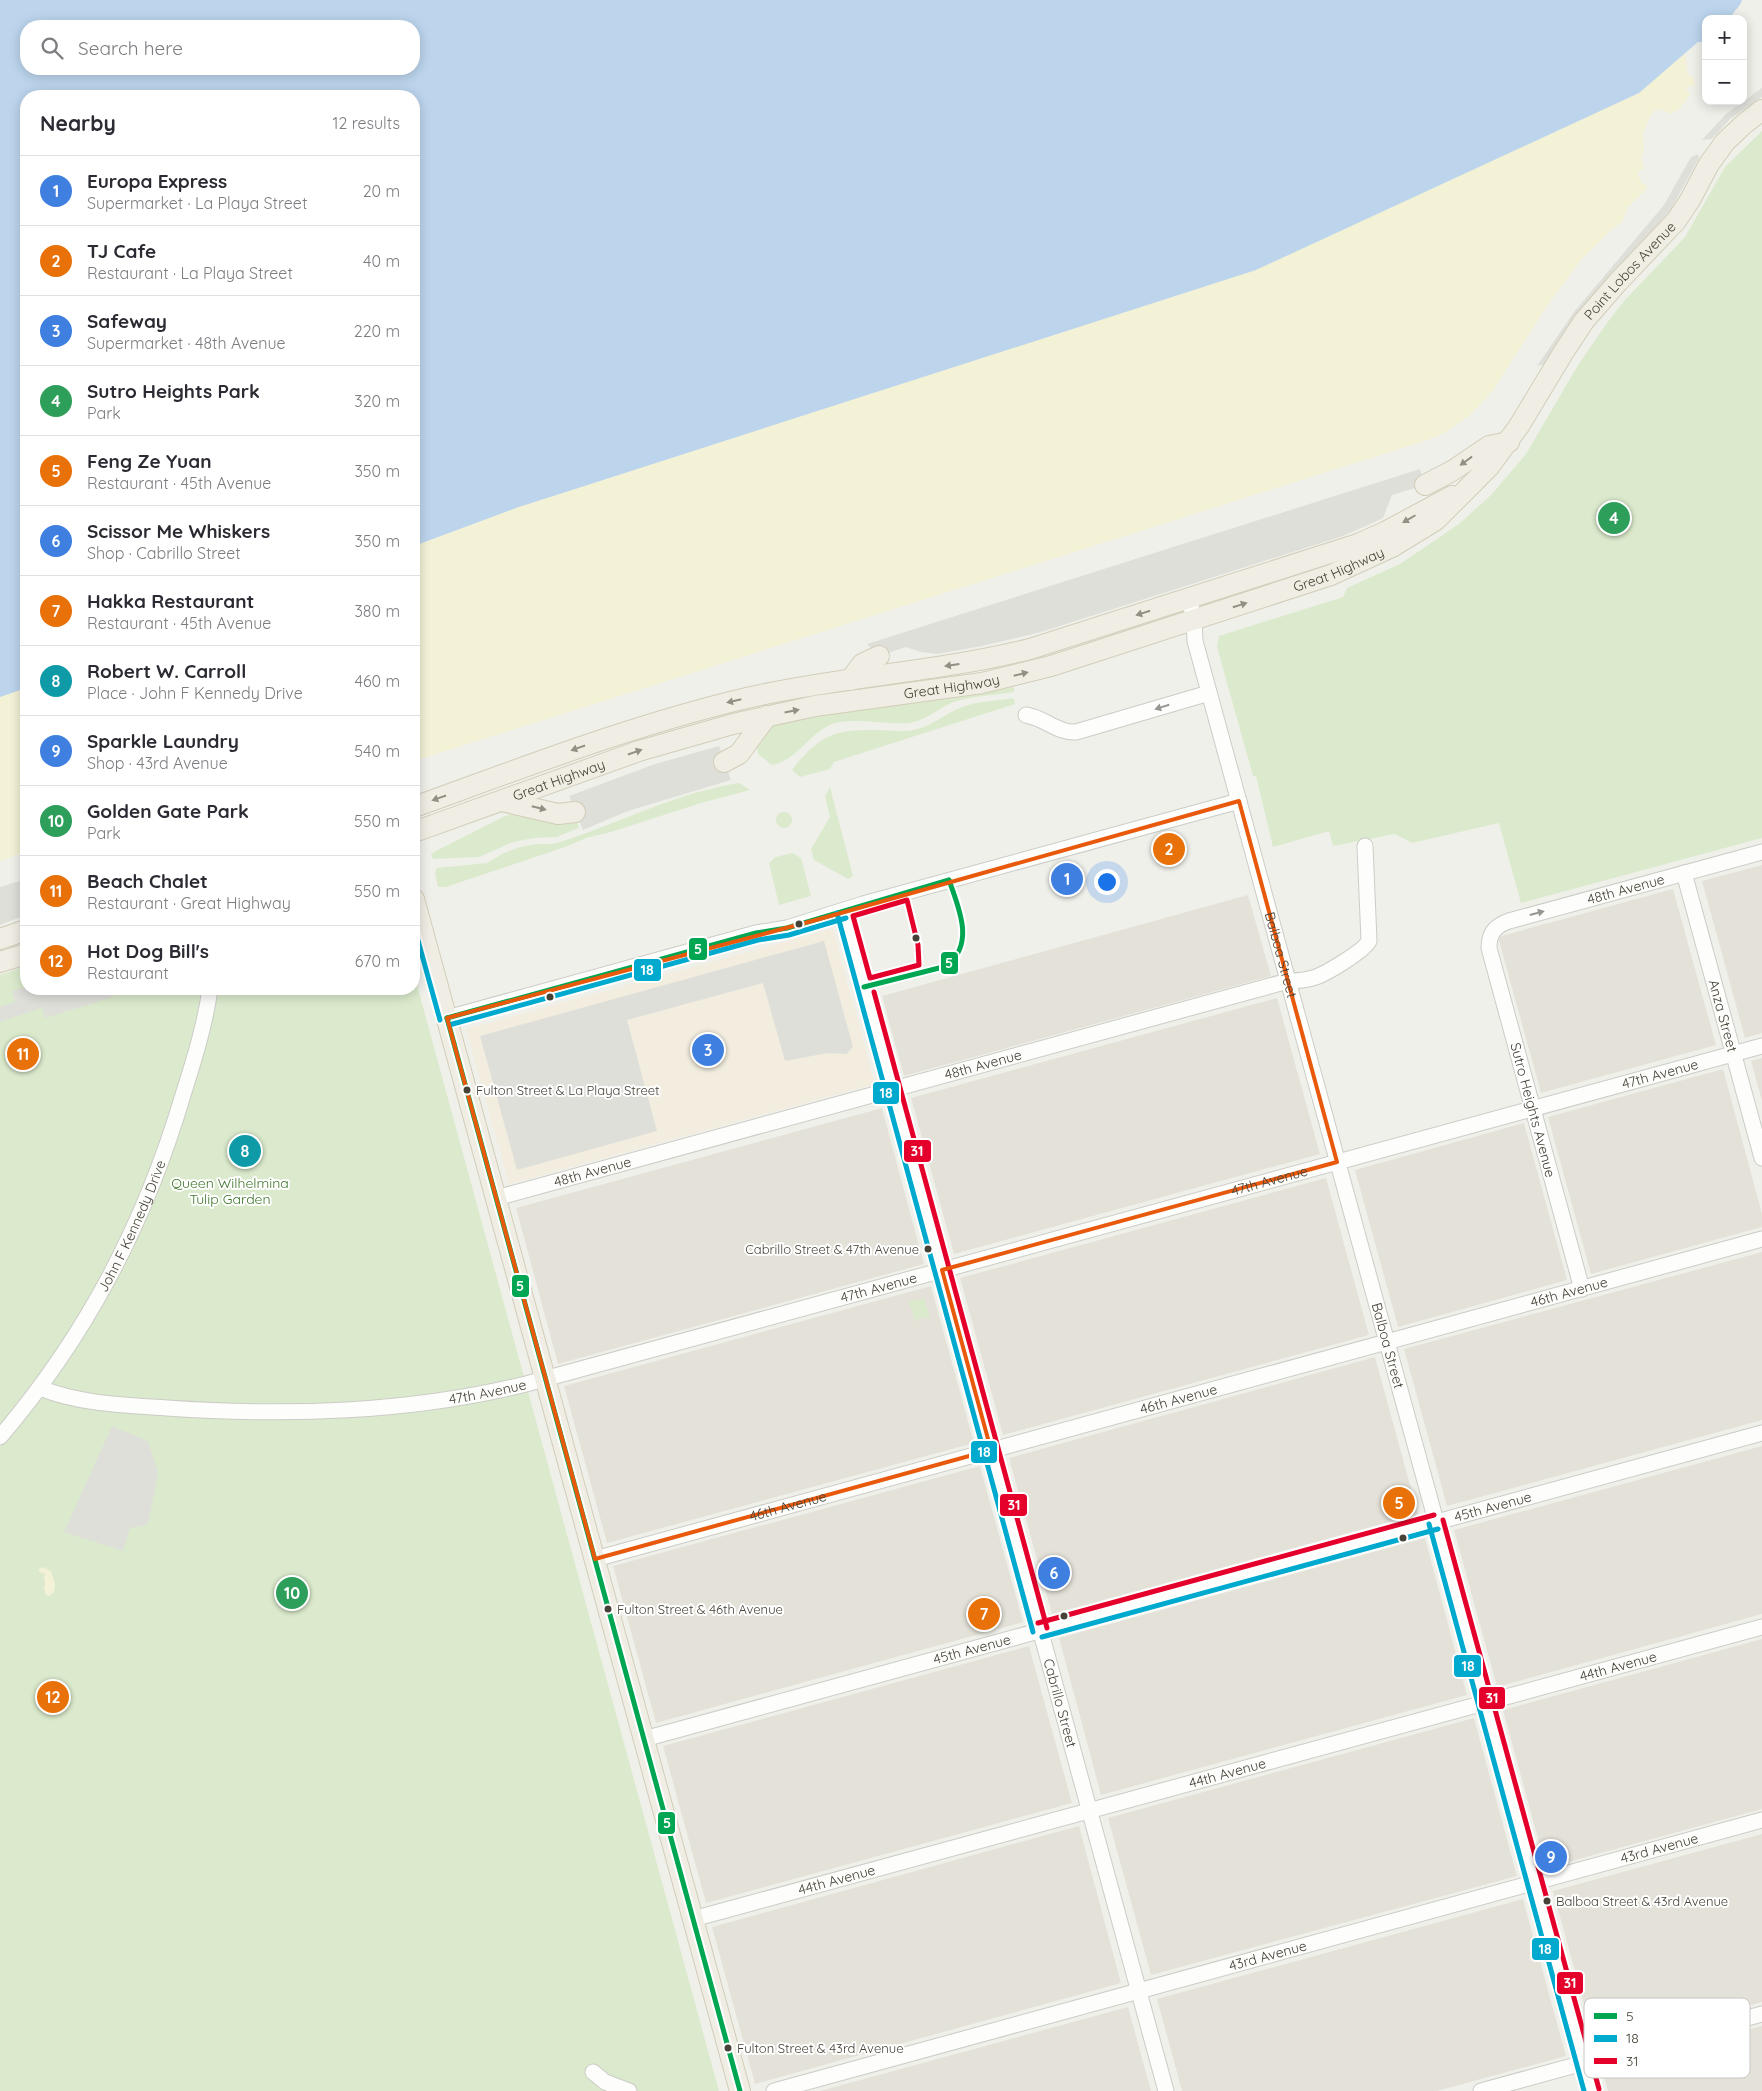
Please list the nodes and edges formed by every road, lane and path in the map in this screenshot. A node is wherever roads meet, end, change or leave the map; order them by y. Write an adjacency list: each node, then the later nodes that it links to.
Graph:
1 (1762, 110): 2 (main road, Point Lobos Avenue)
2 (1509, 442): 3 (main road, one-way to 3); 4 (main road, Great Highway)
3 (1425, 484)
4 (1467, 488): 5 (main road, Great Highway, one-way to 5); 6 (main road, Great Highway, one-way to 4)
5 (1189, 598): 6 (street, Balboa Street); 8 (main road, Great Highway, one-way to 8)
6 (1194, 620): 9 (street, Balboa Street); 11 (main road, Great Highway, one-way to 6)
7 (879, 656): 8 (main road)
8 (850, 680): 15 (main road, Great Highway, one-way to 15)
9 (1209, 693): 10 (street, one-way to 10); 14 (street, Balboa Street)
10 (1026, 715)
11 (767, 716): 12 (main road); 13 (main road, Great Highway, one-way to 11)
12 (724, 762)
13 (502, 801): 16 (main road, one-way to 16); 17 (main road, Great Highway)
14 (1239, 801): 21 (street); 28 (street, Balboa Street)
15 (420, 805)
16 (576, 812)
17 (420, 830)
18 (1364, 846): 28 (street, 48th Avenue)
19 (1762, 852): 20 (street, 48th Avenue)
20 (1684, 873): 23 (street, 48th Avenue, one-way to 20); 32 (street, Anza Street)
21 (844, 911): 30 (street); 33 (street, Cabrillo Street)
22 (420, 921): 30 (main road)
23 (1493, 931): 34 (street, Sutro Heights Avenue)
24 (20, 932): 25 (main road)
25 (0, 939)
26 (20, 956): 27 (main road)
27 (0, 962)
28 (1288, 982): 33 (street, 48th Avenue); 36 (street, Balboa Street)
29 (209, 995): 43 (street, John F Kennedy Drive)
30 (447, 1018): 37 (main road)
31 (1762, 1046): 32 (street, 47th Avenue)
32 (1733, 1054): 34 (street, 47th Avenue); 35 (street, Anza Street)
33 (893, 1090): 37 (street, 48th Avenue); 39 (street, Cabrillo Street)
34 (1533, 1108): 36 (street, 47th Avenue); 40 (street, Sutro Heights Avenue)
35 (1762, 1158)
36 (1338, 1162): 39 (street, 47th Avenue); 41 (street, Balboa Street)
37 (496, 1198): 42 (main road)
38 (1762, 1240): 40 (street, 46th Avenue)
39 (942, 1270): 42 (street, 47th Avenue); 46 (street, Cabrillo Street)
40 (1582, 1289): 41 (street, 46th Avenue)
41 (1387, 1342): 46 (street, 46th Avenue); 47 (street, Balboa Street)
42 (546, 1379): 43 (street, 47th Avenue); 48 (main road)
43 (40, 1388): 45 (street, John F Kennedy Drive)
44 (1762, 1433): 47 (street, 45th Avenue)
45 (0, 1437)
46 (991, 1450): 48 (street, 46th Avenue); 50 (street, Cabrillo Street)
47 (1436, 1522): 50 (street, 45th Avenue); 51 (street, Balboa Street)
48 (595, 1559): 52 (main road)
49 (1762, 1627): 51 (street, 44th Avenue)
50 (1040, 1630): 52 (street, 45th Avenue); 53 (street, Cabrillo Street)
51 (1485, 1702): 53 (street, 44th Avenue); 55 (street, Balboa Street)
52 (644, 1739): 56 (main road)
53 (1090, 1810): 56 (street, 44th Avenue); 57 (street, Cabrillo Street)
54 (1762, 1820): 55 (street, 43rd Avenue)
55 (1535, 1883): 57 (street, 43rd Avenue); 58 (street, Balboa Street)
56 (694, 1919): 63 (main road)
57 (1139, 1991): 64 (street, 43rd Avenue); 65 (street, Cabrillo Street)
58 (1584, 2063): 66 (street)
59 (593, 2072): 61 (street)
60 (1588, 2078): 67 (street, Balboa Street)
61 (604, 2087): 62 (street)
62 (629, 2091)
63 (740, 2091)
64 (774, 2091)
65 (1166, 2091)
66 (1481, 2091)
67 (1592, 2091)

